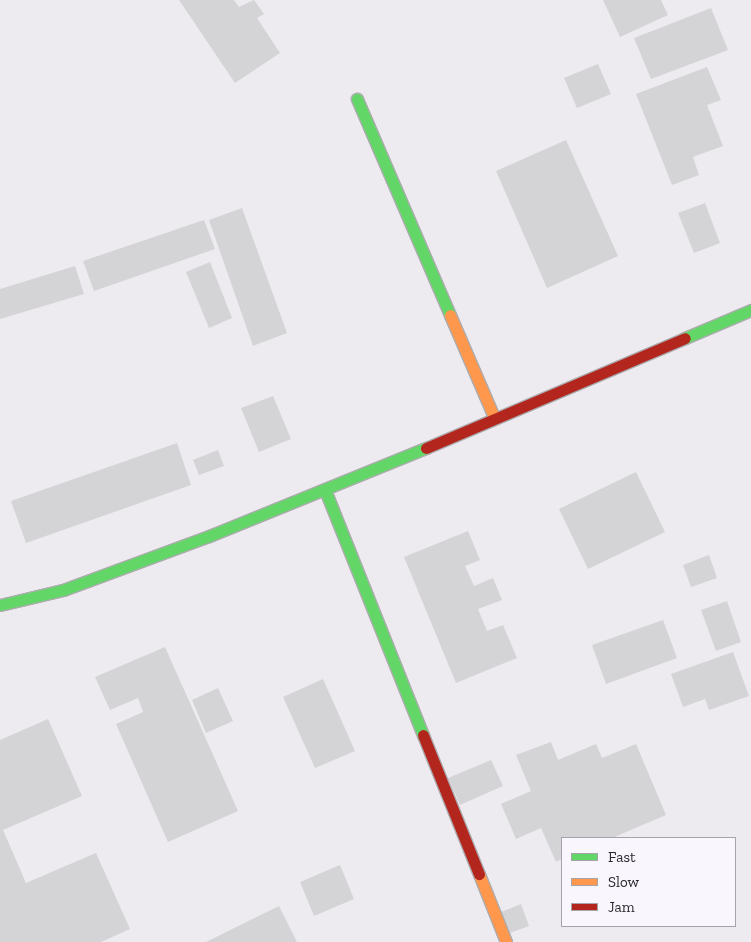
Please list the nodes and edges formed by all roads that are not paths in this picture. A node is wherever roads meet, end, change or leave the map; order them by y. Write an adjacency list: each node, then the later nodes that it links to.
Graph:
1 (357, 99): 3 (street)
2 (751, 310): 3 (street)
3 (494, 417): 4 (street)
4 (326, 490): 5 (street); 6 (street)
5 (0, 605)
6 (506, 942)

